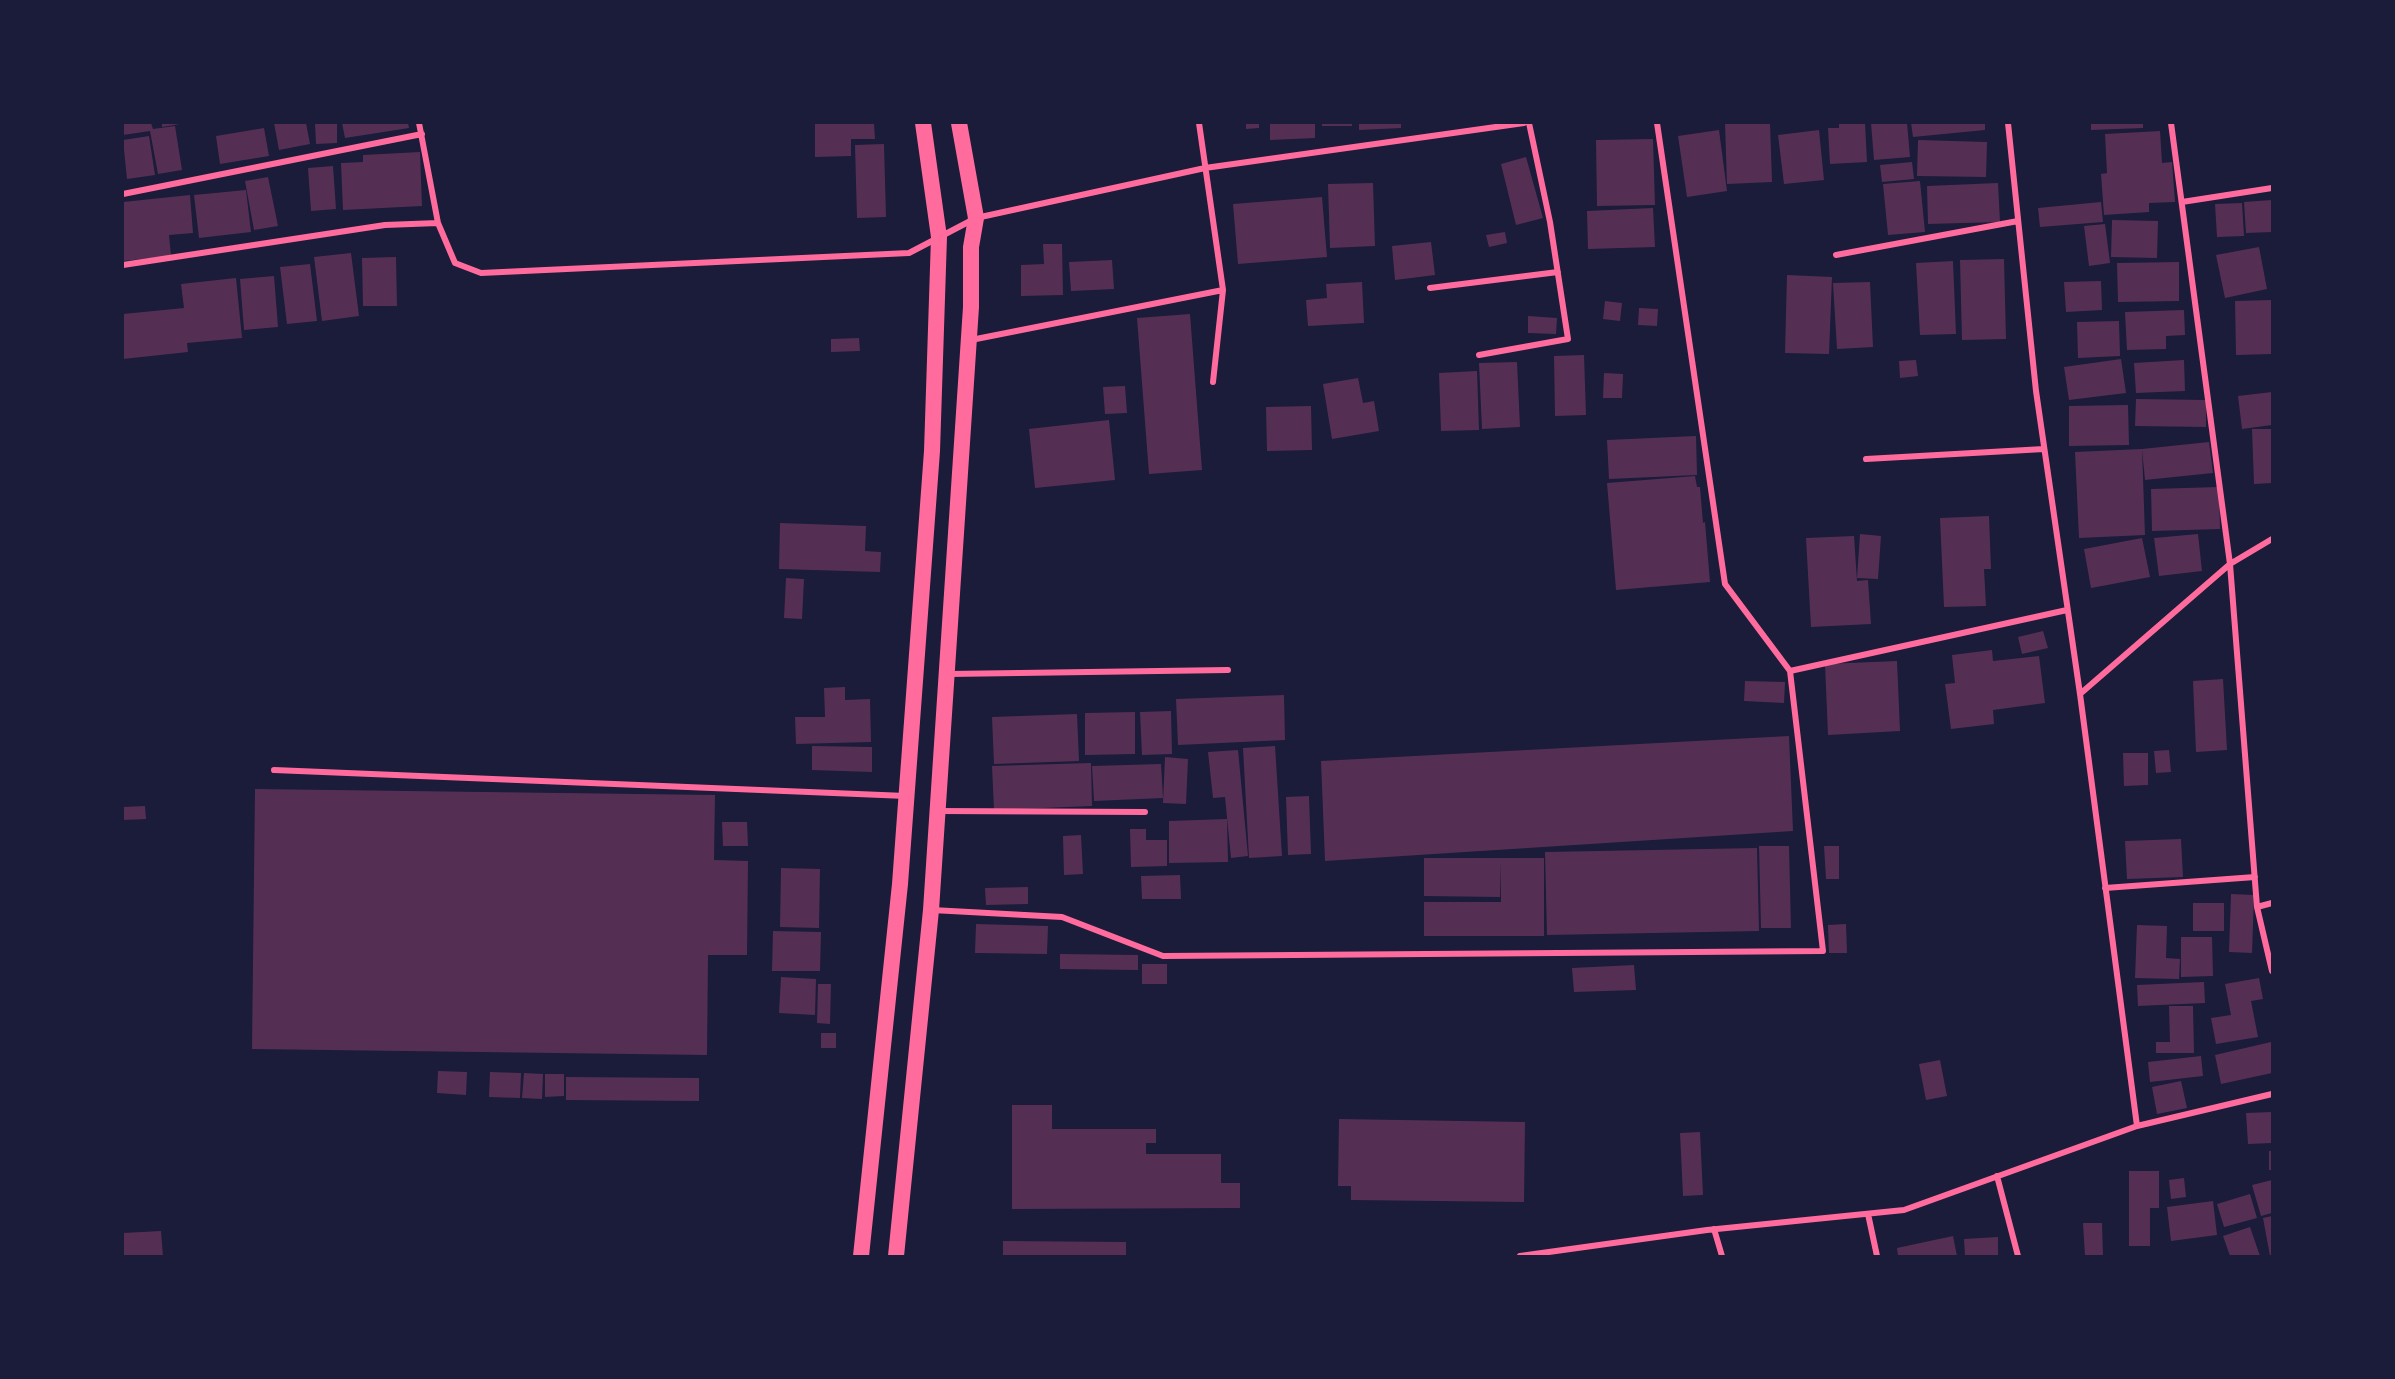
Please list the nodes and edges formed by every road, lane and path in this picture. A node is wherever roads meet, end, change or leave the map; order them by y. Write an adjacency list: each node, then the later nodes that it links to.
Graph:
1 (418, 123): 10 (street)
2 (923, 123): 18 (highway)
3 (959, 123): 15 (highway)
4 (1199, 123): 11 (street)
5 (1524, 123): 11 (street)
6 (1528, 123): 21 (street)
7 (1657, 123): 33 (street)
8 (2008, 123): 16 (street)
9 (2171, 123): 14 (street)
10 (422, 134): 13 (street); 17 (street)
11 (1205, 168): 15 (street); 23 (street)
12 (2272, 189): 14 (street)
13 (123, 194)
14 (2182, 202): 30 (street)
15 (976, 218): 18 (street); 24 (highway)
16 (2018, 221): 19 (street); 27 (street)
17 (438, 223): 18 (street); 20 (street)
18 (939, 237): 37 (highway)
19 (1836, 255)
20 (123, 265)
21 (1558, 272): 22 (street); 25 (street)
22 (1430, 288)
23 (1223, 290): 24 (street); 26 (street)
24 (969, 340): 34 (highway)
25 (1479, 356)
26 (1213, 382)
27 (2044, 449): 28 (street); 31 (street)
28 (1866, 459)
29 (2272, 539): 30 (street)
30 (2230, 564): 35 (street); 40 (street)
31 (2067, 610): 33 (street); 35 (street)
32 (1228, 670): 34 (street)
33 (1790, 671): 44 (street)
34 (948, 674): 38 (highway)
35 (2080, 694): 41 (street)
36 (274, 770): 37 (street)
37 (906, 796): 52 (highway)
38 (938, 811): 39 (street); 44 (highway)
39 (1145, 812)
40 (2255, 877): 41 (street); 43 (street)
41 (2105, 888): 47 (street)
42 (2272, 903): 43 (street)
43 (2257, 907): 45 (street)
44 (931, 910): 53 (highway)
45 (2272, 971)
46 (2272, 1094): 47 (street)
47 (2137, 1126): 48 (street)
48 (1997, 1176): 49 (street); 57 (street)
49 (1868, 1214): 50 (street); 56 (street)
50 (1714, 1230): 51 (street); 55 (street)
51 (1535, 1255): 54 (street)
52 (861, 1256)
53 (896, 1256)
54 (1520, 1256)
55 (1722, 1256)
56 (1877, 1256)
57 (2018, 1256)

